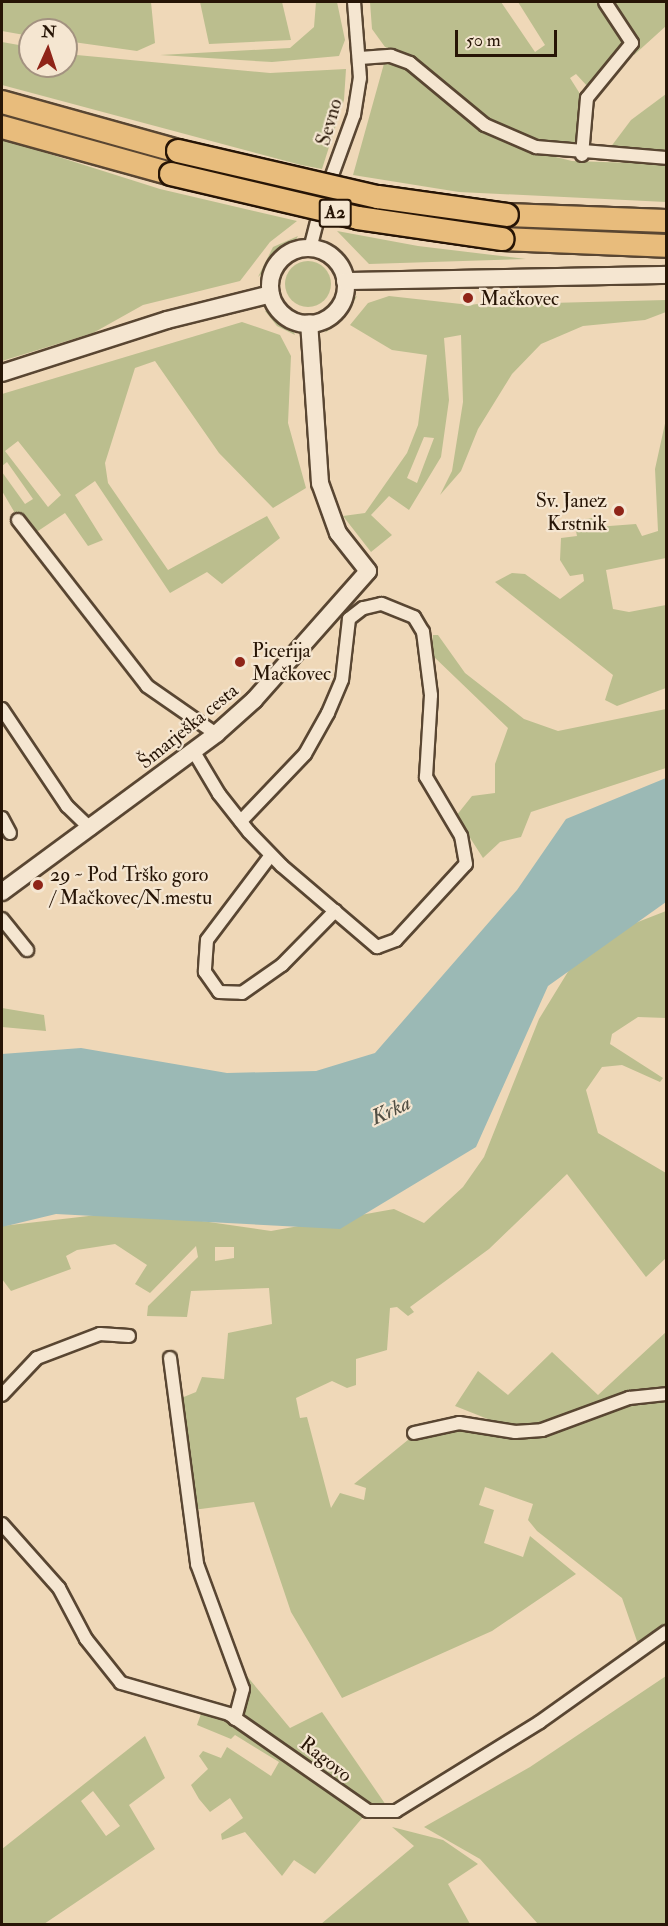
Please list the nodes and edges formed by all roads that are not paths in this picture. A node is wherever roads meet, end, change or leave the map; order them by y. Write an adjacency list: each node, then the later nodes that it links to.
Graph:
1 (354, 2): 3 (street, Sevno)
2 (605, 2): 6 (street)
3 (360, 58): 6 (street); 10 (street, Sevno)
4 (2, 102): 8 (highway, A2, bridge)
5 (2, 127): 9 (highway, A2, bridge)
6 (582, 154): 7 (street)
7 (666, 158)
8 (666, 221)
9 (666, 246)
10 (310, 249): 12 (main road); 13 (main road)
11 (666, 275): 12 (main road)
12 (345, 281): 14 (main road)
13 (271, 294): 14 (main road); 15 (main road)
14 (309, 323): 18 (main road, Šmarješka cesta)
15 (2, 374)
16 (18, 520): 18 (street)
17 (2, 709): 22 (street)
18 (216, 734): 19 (main road, Šmarješka cesta)
19 (194, 752): 21 (street); 22 (main road, Šmarješka cesta)
20 (2, 818): 23 (street)
21 (241, 821): 26 (street); 26 (street)
22 (91, 830): 25 (main road, Šmarješka cesta)
23 (10, 833)
24 (268, 860): 26 (street)
25 (2, 892)
26 (335, 911)
27 (2, 919): 28 (street)
28 (27, 950)
29 (129, 1336): 31 (street)
30 (170, 1358): 36 (street)
31 (2, 1395)
32 (666, 1395): 33 (street)
33 (414, 1433)
34 (2, 1524): 36 (street, Ragovo)
35 (666, 1632): 36 (street, Ragovo)
36 (236, 1719)

